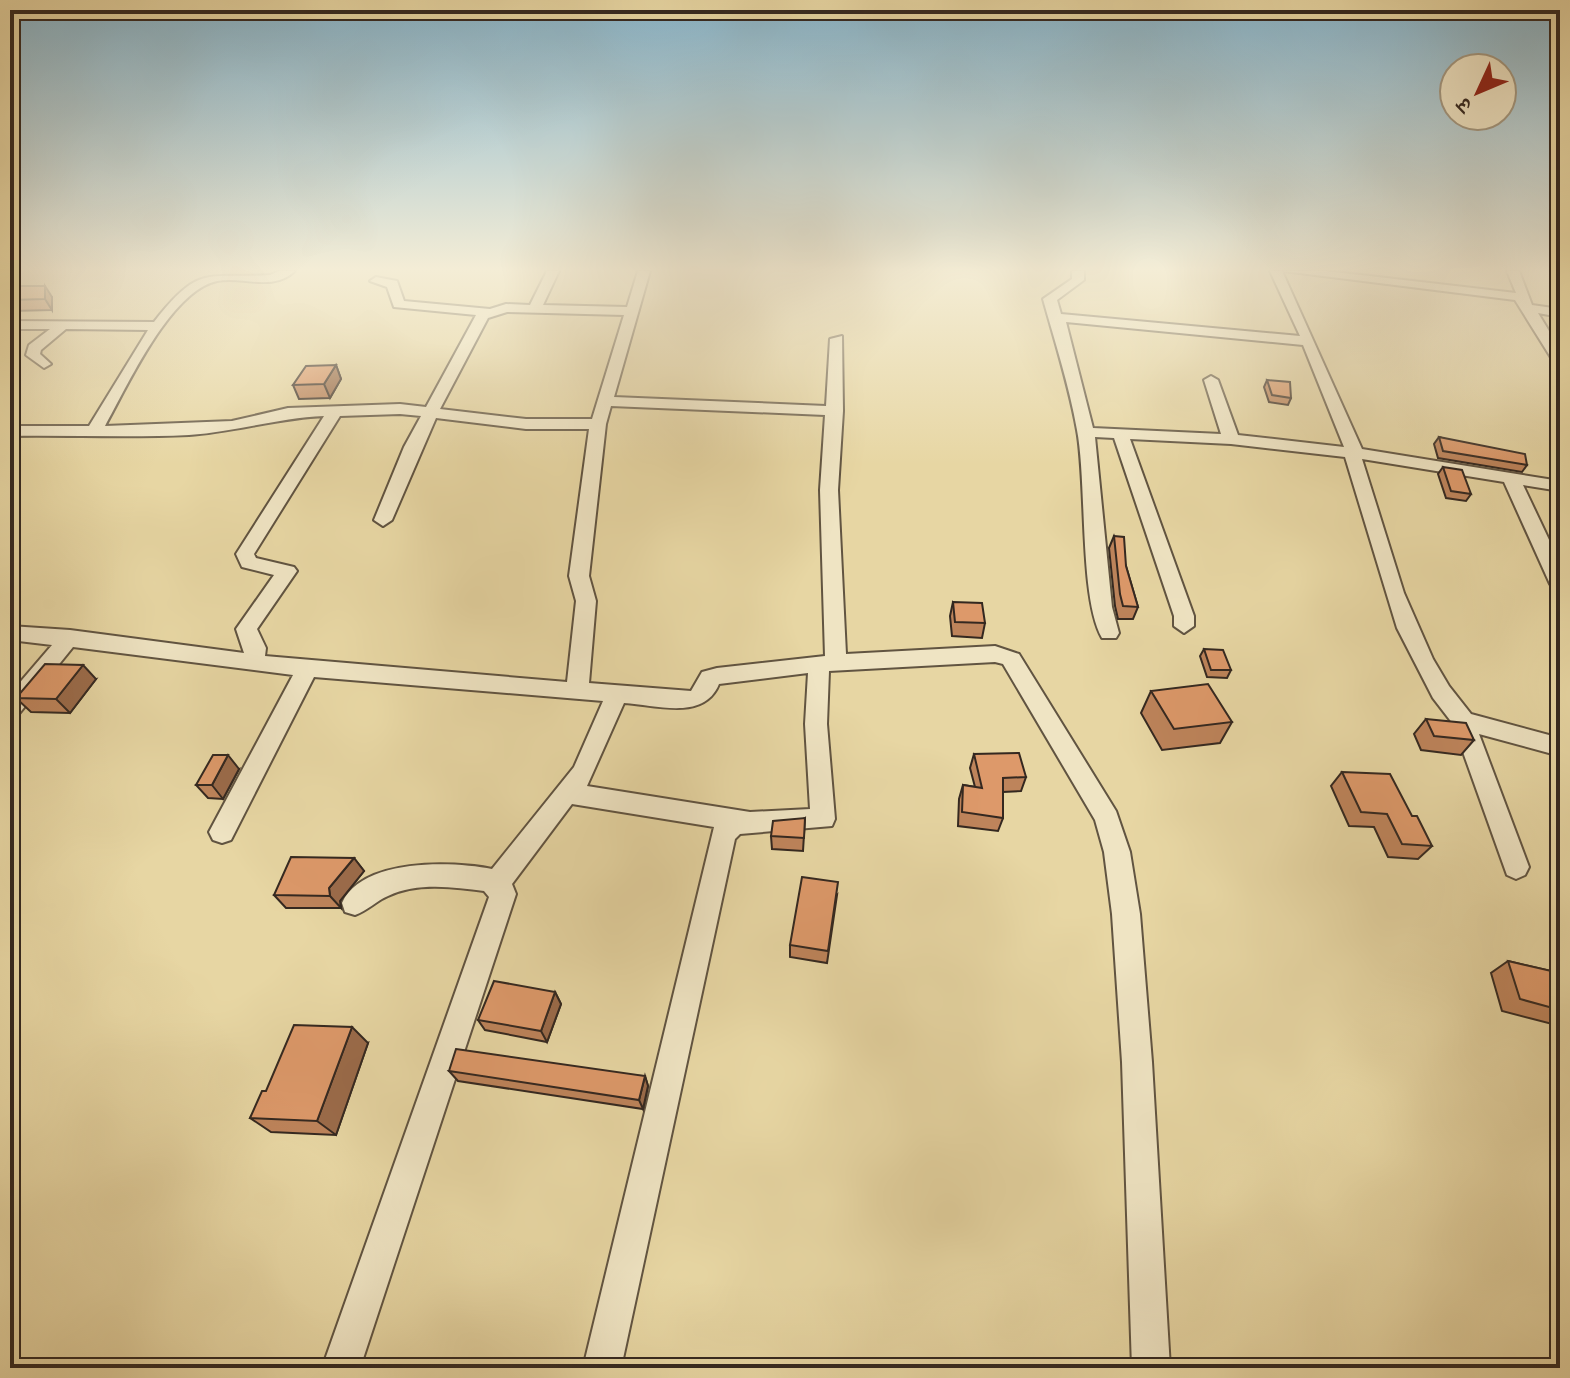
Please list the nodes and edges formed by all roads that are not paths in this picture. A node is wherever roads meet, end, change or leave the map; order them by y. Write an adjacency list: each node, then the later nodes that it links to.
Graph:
1 (51, 335): 12 (street)
2 (151, 335): 20 (street)
3 (470, 335): 16 (street)
4 (625, 335): 14 (street)
5 (1063, 335): 21 (street)
6 (1247, 335): 10 (street)
7 (1304, 335): 10 (street)
8 (1545, 335): 11 (street)
9 (837, 339): 17 (street)
10 (1307, 341): 24 (street)
11 (1560, 361)
12 (44, 364)
13 (1211, 380): 23 (street)
14 (605, 401): 17 (street); 18 (street)
15 (335, 411): 16 (street); 20 (street); 33 (street)
16 (430, 411): 18 (street); 27 (street)
17 (835, 411): 34 (street)
18 (598, 424): 36 (street)
19 (10, 431): 20 (street)
20 (94, 431)
21 (1086, 432): 22 (street); 31 (street)
22 (1120, 433): 23 (street); 29 (street)
23 (1231, 439): 24 (street)
24 (1354, 453): 25 (street); 39 (street)
25 (1512, 480): 26 (street); 28 (street)
26 (1560, 486)
27 (383, 520)
28 (1560, 584)
29 (1184, 626)
30 (10, 633): 32 (street)
31 (1109, 633)
32 (70, 637): 33 (street); 38 (street)
33 (254, 661): 35 (street)
34 (828, 663): 37 (street); 42 (street); 49 (street)
35 (307, 669): 36 (street); 43 (street)
36 (577, 692): 37 (street)
37 (617, 694): 41 (street)
38 (10, 709)
39 (1463, 721): 40 (street); 44 (street)
40 (1560, 747)
41 (568, 793): 42 (street); 45 (street)
42 (747, 822): 48 (street)
43 (222, 832)
44 (1516, 867)
45 (497, 884): 46 (street); 47 (street)
46 (355, 903)
47 (341, 1368)
48 (602, 1368)
49 (1151, 1368)

